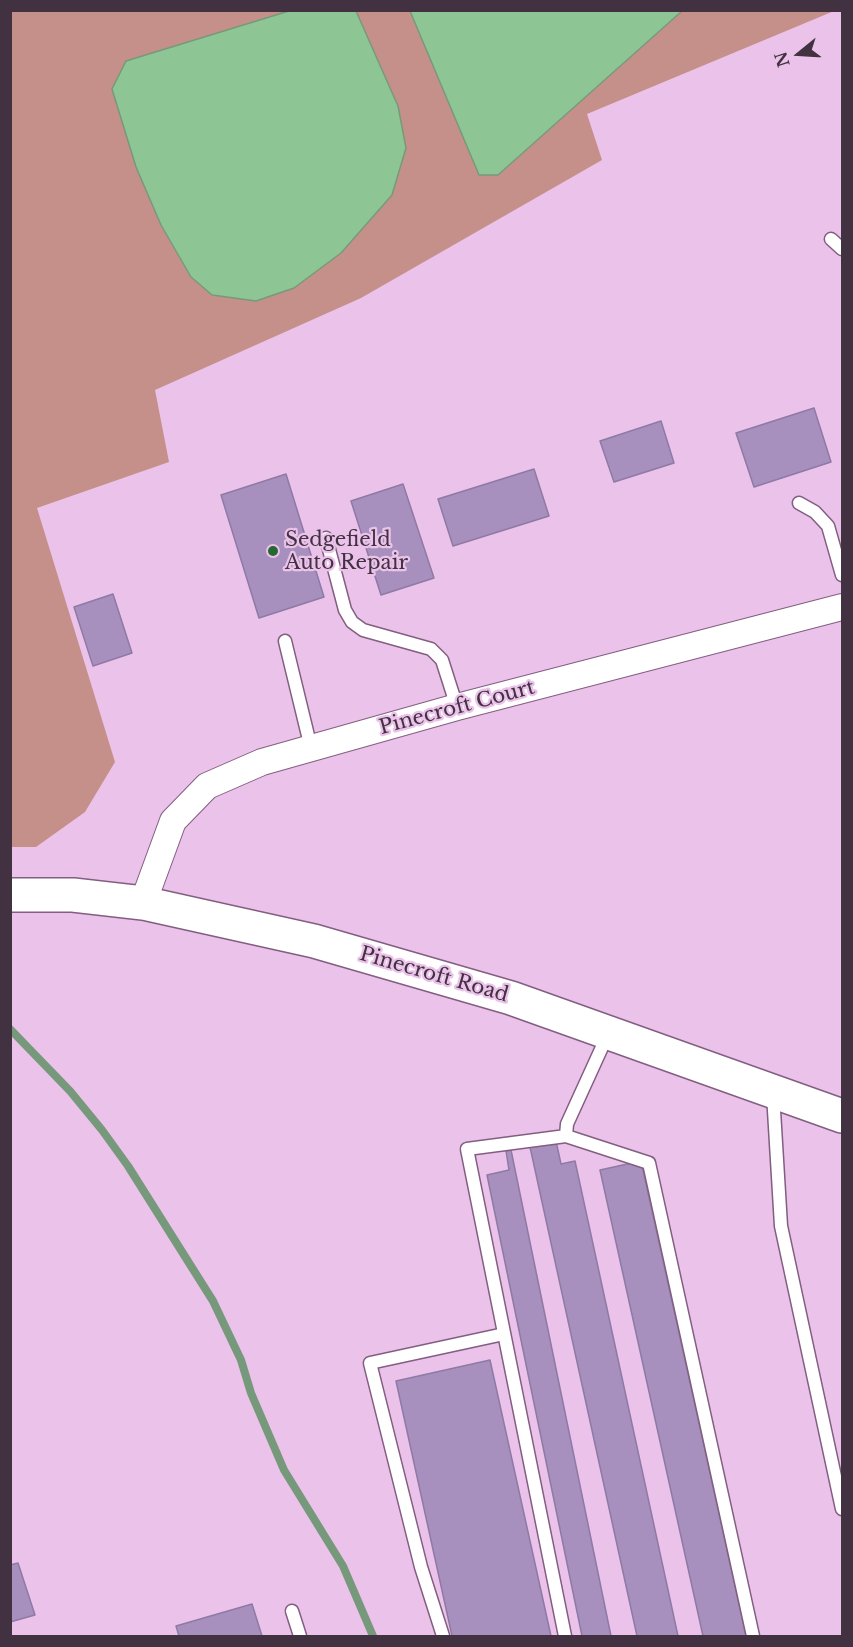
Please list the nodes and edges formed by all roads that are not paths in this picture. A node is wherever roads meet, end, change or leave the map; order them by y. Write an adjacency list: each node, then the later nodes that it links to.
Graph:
1 (831, 239): 2 (lane)
2 (843, 249)
3 (799, 503): 5 (lane)
4 (326, 538): 8 (lane)
5 (843, 575)
6 (843, 607): 8 (street, Pinecroft Court)
7 (285, 641): 9 (lane)
8 (457, 707): 9 (street, Pinecroft Court)
9 (310, 748): 11 (street, Pinecroft Court)
10 (10, 895): 11 (street, Pinecroft Road)
11 (143, 903): 12 (street, Pinecroft Road)
12 (609, 1033): 13 (street, Pinecroft Road); 15 (lane)
13 (772, 1091): 14 (street, Pinecroft Road); 17 (lane)
14 (843, 1116)
15 (566, 1136): 16 (lane); 22 (lane)
16 (504, 1334): 20 (lane); 21 (lane)
17 (843, 1509)
18 (292, 1611): 19 (lane)
19 (300, 1636)
20 (443, 1636)
21 (565, 1636)
22 (753, 1636)

